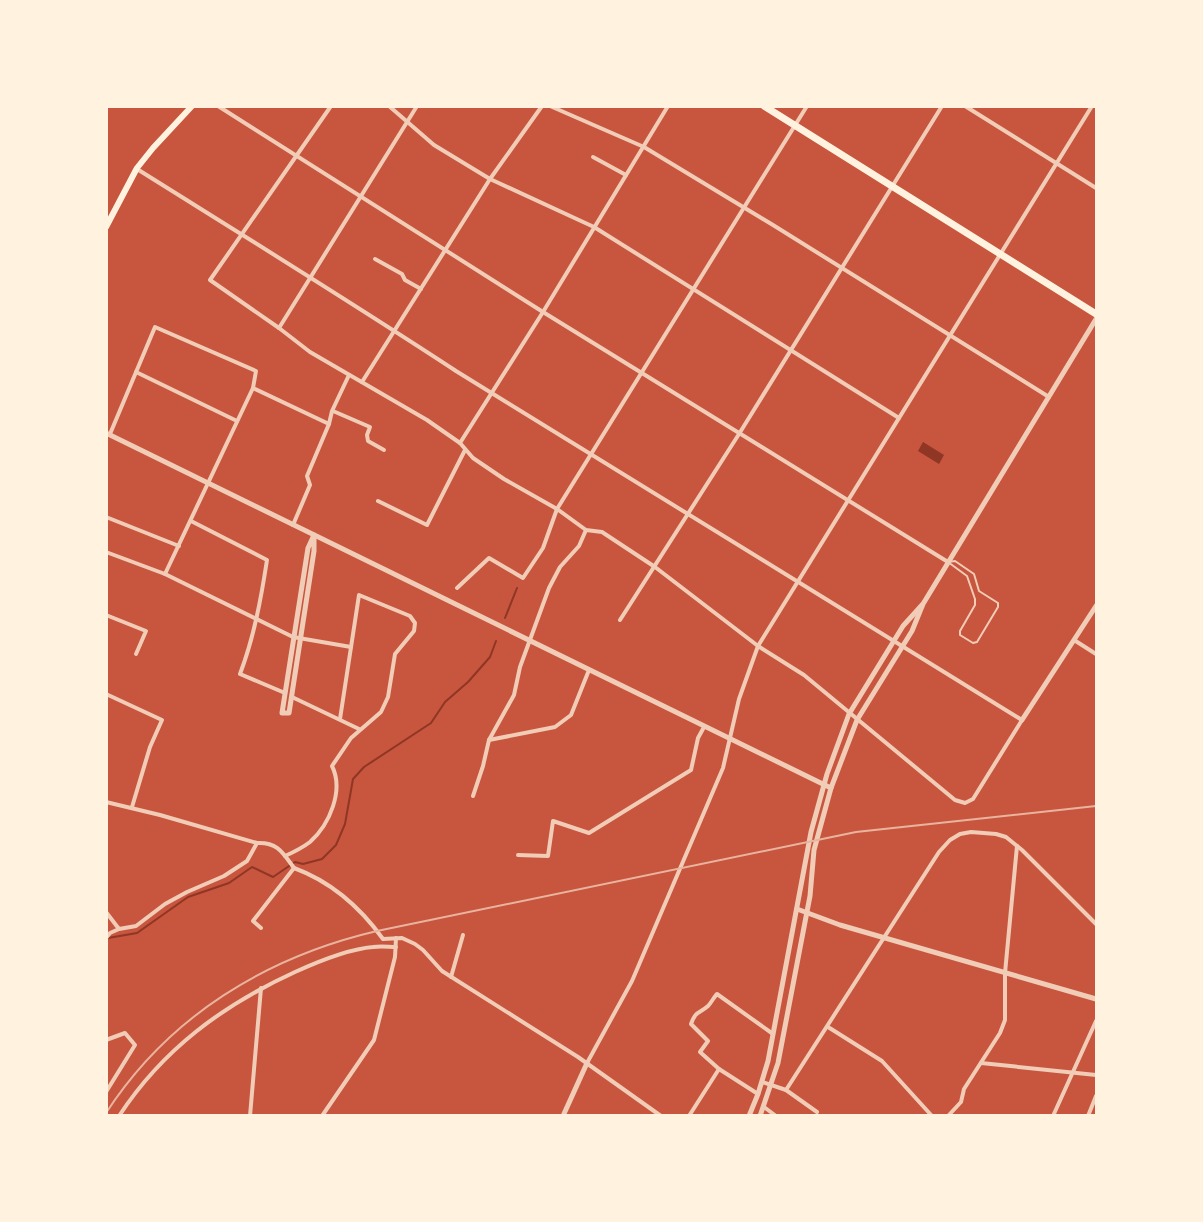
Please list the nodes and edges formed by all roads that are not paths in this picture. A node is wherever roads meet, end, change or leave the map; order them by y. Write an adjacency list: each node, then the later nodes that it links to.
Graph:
1 (192, 106): 20 (main road)
2 (218, 106): 17 (street)
3 (331, 106): 17 (street)
4 (389, 106): 14 (street)
5 (417, 106): 14 (street)
6 (542, 106): 22 (street)
7 (550, 106): 16 (street)
8 (668, 106): 16 (street)
9 (764, 106): 15 (main road)
10 (807, 106): 15 (street)
11 (942, 106): 23 (street)
12 (965, 106): 19 (street)
13 (1092, 106): 19 (street)
14 (408, 122): 22 (street); 25 (street)
15 (795, 126): 23 (main road); 26 (street)
16 (644, 147): 21 (street); 26 (street)
17 (295, 157): 25 (street); 29 (street)
18 (593, 157): 21 (street)
19 (1057, 164): 24 (street); 31 (street)
20 (137, 168): 27 (main road); 29 (street)
21 (626, 175): 28 (street)
22 (490, 179): 28 (street); 30 (street)
23 (892, 187): 31 (main road); 33 (street)
24 (1096, 188)
25 (360, 198): 30 (street); 34 (street)
26 (744, 208): 33 (street); 36 (street)
27 (106, 227)
28 (594, 227): 36 (street); 37 (street)
29 (242, 235): 34 (street); 40 (street)
30 (446, 250): 35 (street); 37 (street)
31 (1000, 254): 38 (main road); 42 (street)
32 (375, 259): 35 (street)
33 (841, 269): 42 (street); 43 (street)
34 (310, 278): 40 (street); 41 (street)
35 (421, 289): 41 (street)
36 (693, 291): 43 (street); 45 (street)
37 (543, 312): 45 (street); 49 (street)
38 (1096, 314)
39 (1096, 319): 50 (street)
40 (279, 328): 46 (street)
41 (395, 331): 47 (street); 49 (street)
42 (950, 335): 50 (street); 52 (street)
43 (790, 351): 52 (street); 56 (street)
44 (136, 372): 48 (street); 53 (street); 55 (street)
45 (642, 373): 56 (street); 60 (street)
46 (349, 375): 47 (street); 51 (street)
47 (362, 382): 57 (street)
48 (253, 388): 53 (street); 54 (street)
49 (492, 393): 57 (street); 60 (street)
50 (1050, 398): 73 (street)
51 (333, 411): 54 (street); 58 (street)
52 (899, 418): 62 (street)
53 (237, 421): 61 (street)
54 (329, 424): 68 (street)
55 (108, 434): 61 (street)
56 (739, 434): 62 (street); 65 (street)
57 (459, 443): 59 (street)
58 (384, 450)
59 (465, 450): 63 (street); 64 (street)
60 (591, 454): 64 (street); 65 (street)
61 (209, 484): 67 (street); 68 (street)
62 (848, 500): 73 (street); 76 (street)
63 (378, 501)
64 (557, 509): 69 (street); 77 (street)
65 (689, 513): 74 (street); 76 (street)
66 (106, 517): 71 (street)
67 (191, 521): 71 (street); 81 (street)
68 (293, 525): 70 (street)
69 (586, 530): 74 (street); 85 (street)
70 (314, 535): 83 (street); 85 (street)
71 (178, 546): 75 (street)
72 (106, 552): 75 (street)
73 (948, 562): 73 (lane); 78 (street)
74 (655, 567): 82 (street); 87 (street)
75 (165, 574): 81 (street)
76 (798, 581): 86 (street); 87 (street)
77 (457, 588)
78 (923, 604): 86 (street); 88 (street)
79 (1096, 606): 84 (street)
80 (106, 615): 90 (street)
81 (257, 619): 83 (street); 93 (street)
82 (620, 620)
83 (297, 639): 89 (street); 93 (street); 95 (street)
84 (1074, 640): 91 (street); 99 (street)
85 (530, 641): 92 (street); 102 (street)
86 (894, 641): 88 (street); 96 (street)
87 (758, 646): 96 (street); 103 (street)
88 (903, 646): 98 (street); 99 (street)
89 (351, 647): 97 (street); 101 (street)
90 (136, 654)
91 (1096, 654)
92 (590, 670): 100 (street); 102 (street)
93 (285, 693): 95 (street)
94 (106, 694): 108 (street)
95 (291, 697): 97 (street)
96 (849, 714): 98 (street); 104 (street)
97 (340, 719): 101 (street)
98 (857, 720): 99 (street); 105 (street)
99 (1023, 720)
100 (704, 727): 103 (street); 111 (street)
101 (359, 729): 112 (street)
102 (489, 740): 106 (street)
103 (730, 740): 104 (street); 133 (street)
104 (823, 786): 105 (street); 114 (street)
105 (831, 788): 116 (street)
106 (472, 796)
107 (106, 802): 108 (street)
108 (132, 807): 109 (street)
109 (257, 843): 112 (street); 119 (street)
110 (1017, 845): 117 (street); 123 (street); 125 (street)
111 (518, 855)
112 (287, 858): 113 (street)
113 (294, 867): 118 (street); 122 (street)
114 (797, 909): 116 (street); 131 (street)
115 (106, 912): 119 (street)
116 (807, 912): 123 (street); 139 (street)
117 (1096, 924)
118 (261, 928)
119 (119, 929): 121 (street)
120 (463, 935): 126 (street)
121 (106, 938)
122 (396, 938): 124 (street); 126 (street)
123 (884, 938): 125 (street); 130 (street)
124 (396, 947): 127 (street); 149 (street)
125 (1005, 973): 128 (street); 134 (street)
126 (451, 976): 133 (street)
127 (261, 988): 147 (street); 148 (street)
128 (1096, 999)
129 (1096, 1021): 136 (street)
130 (828, 1027): 140 (street); 155 (street)
131 (774, 1035): 135 (street); 138 (street)
132 (106, 1040): 141 (street)
133 (587, 1063): 146 (street); 150 (street)
134 (981, 1063): 136 (street); 156 (street)
135 (719, 1070): 142 (street); 151 (street)
136 (1073, 1072): 137 (street); 157 (street)
137 (1096, 1075)
138 (762, 1082): 139 (street); 142 (street)
139 (772, 1086): 140 (street); 144 (street)
140 (786, 1090): 145 (street)
141 (106, 1092)
142 (758, 1094): 152 (street)
143 (1096, 1096): 158 (street)
144 (764, 1107): 153 (street); 154 (street)
145 (817, 1112)
146 (658, 1115)
147 (119, 1116)
148 (250, 1116)
149 (322, 1116)
150 (563, 1116)
151 (689, 1116)
152 (749, 1116)
153 (760, 1116)
154 (776, 1116)
155 (932, 1116)
156 (948, 1116)
157 (1053, 1116)
158 (1088, 1116)

